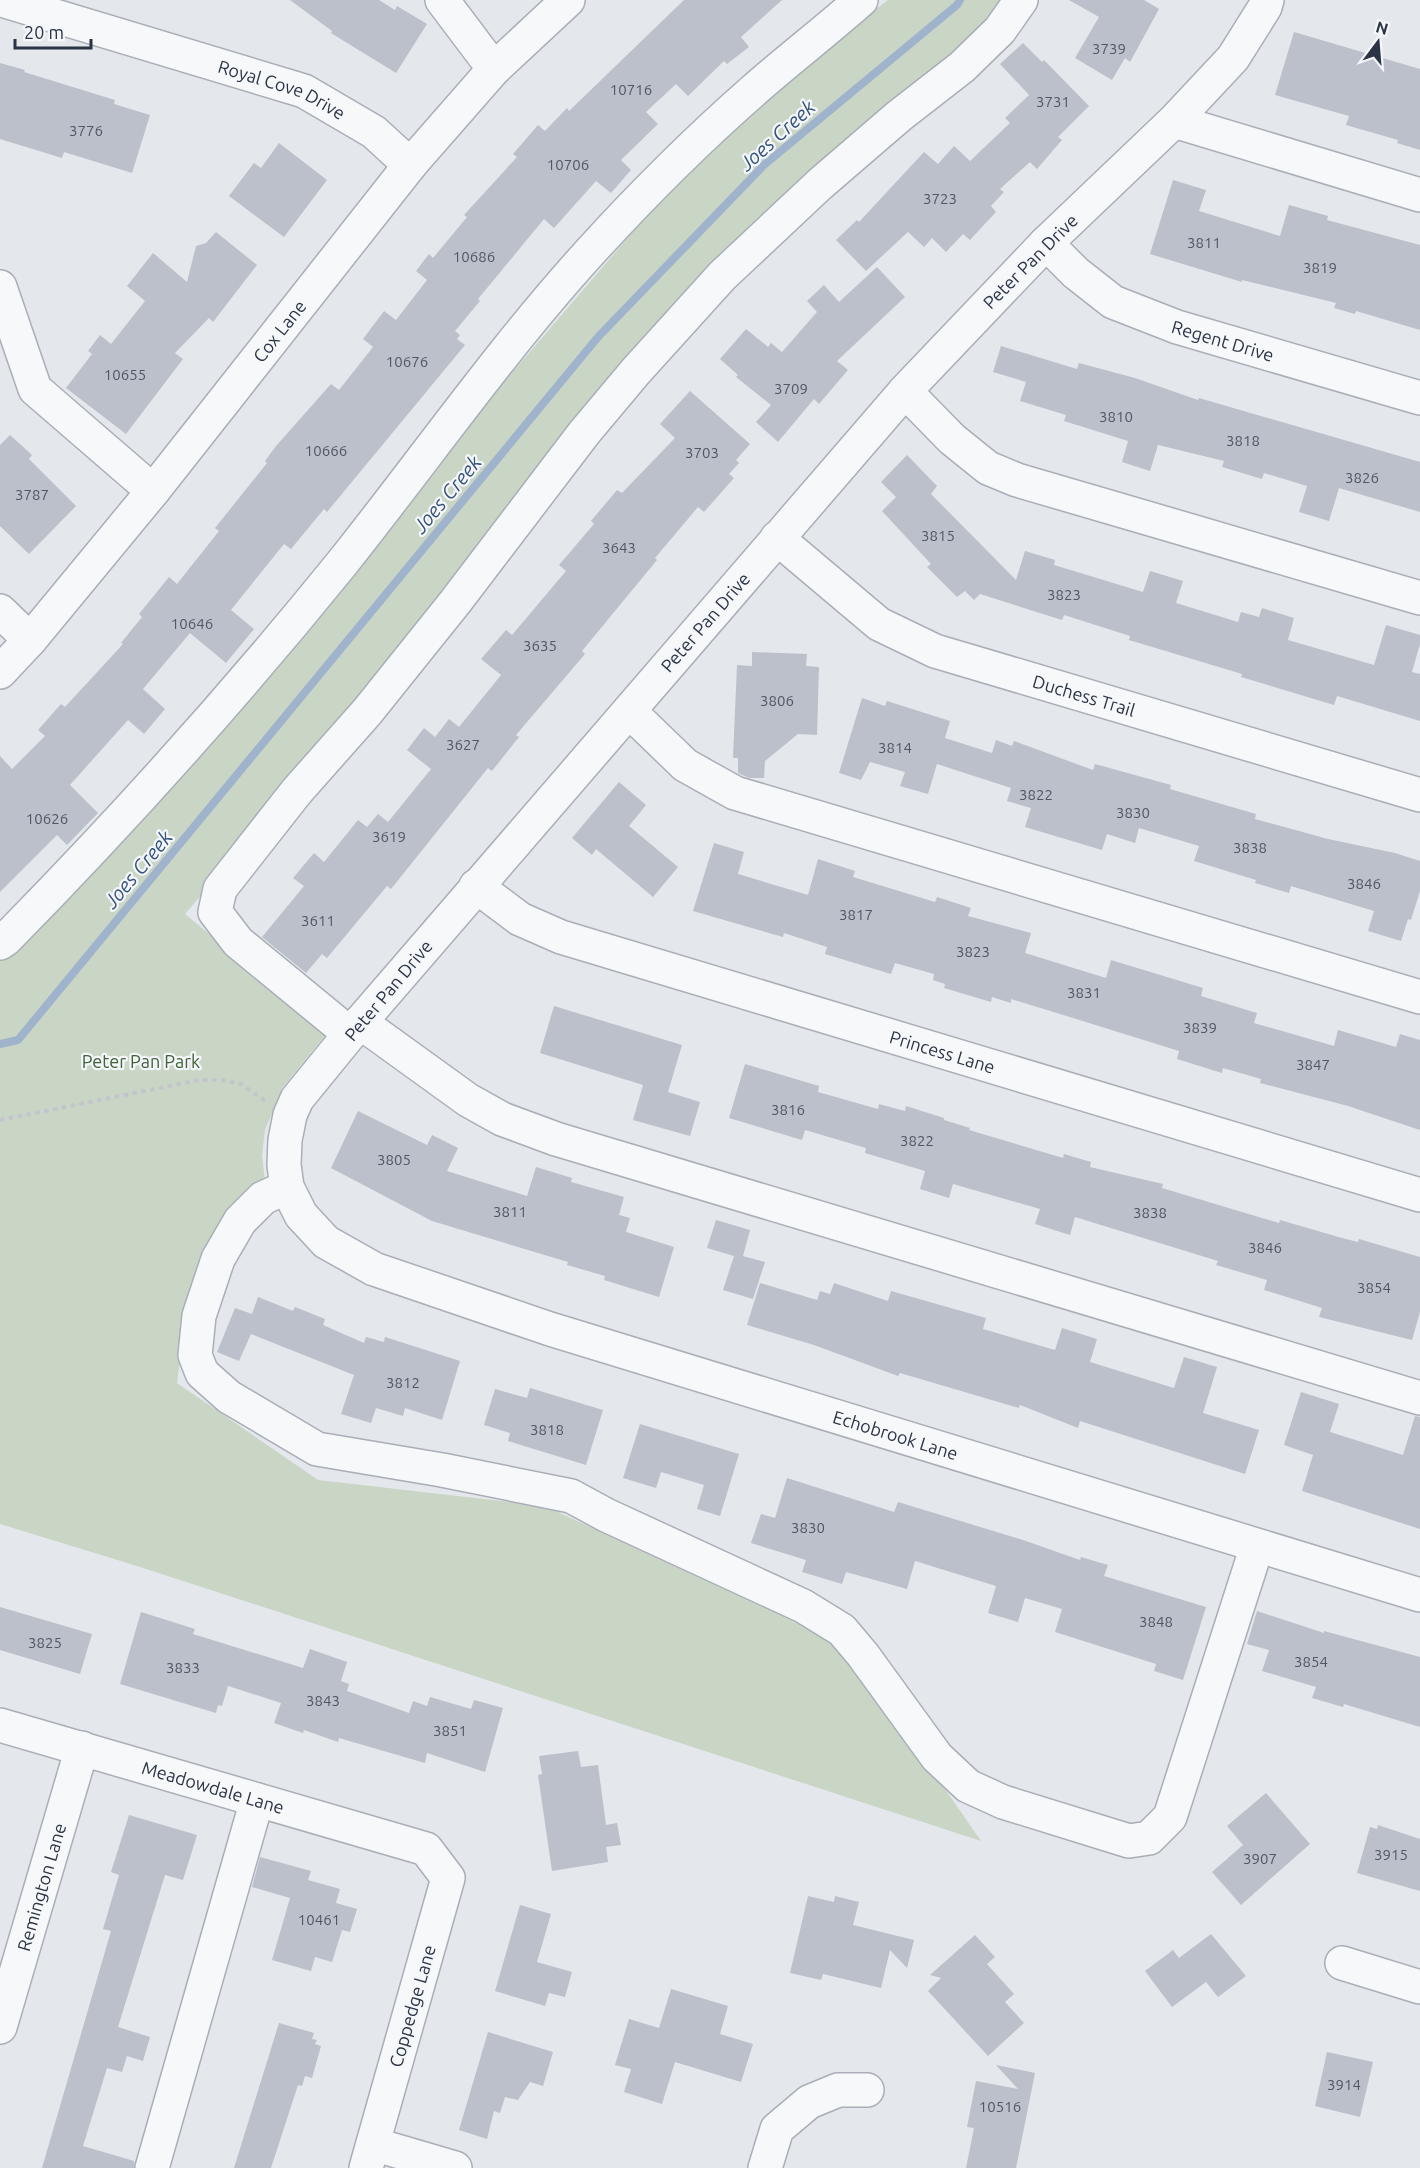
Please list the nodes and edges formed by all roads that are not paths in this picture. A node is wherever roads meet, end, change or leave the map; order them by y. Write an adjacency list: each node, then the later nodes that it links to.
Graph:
1 (2, 0): 9 (street, Royal Cove Drive)
2 (442, 0): 7 (street)
3 (568, 0): 7 (street, Cox Lane)
4 (861, 0): 24 (street)
5 (1021, 0): 26 (street)
6 (1268, 0): 8 (street, Peter Pan Drive)
7 (494, 69): 9 (street, Cox Lane)
8 (1174, 121): 10 (street); 11 (street, Peter Pan Drive)
9 (410, 165): 15 (street, Cox Lane)
10 (1420, 195)
11 (1046, 243): 13 (street, Peter Pan Drive); 14 (street, Regent Drive)
12 (0, 287): 15 (street)
13 (905, 391): 16 (street, Peter Pan Drive); 17 (street)
14 (1420, 398)
15 (153, 490): 19 (street, Cox Lane)
16 (777, 538): 21 (street, Peter Pan Drive); 22 (street, Duchess Trail)
17 (1420, 598)
18 (0, 611): 19 (street)
19 (30, 640): 20 (street, Cox Lane)
20 (0, 672)
21 (629, 711): 23 (street, Peter Pan Drive); 25 (street)
22 (1420, 795)
23 (476, 886): 26 (street, Peter Pan Drive); 28 (street, Princess Lane)
24 (0, 943)
25 (1420, 997)
26 (355, 1028): 27 (street, Peter Pan Drive); 30 (street)
27 (287, 1187): 29 (street, Peter Pan Drive); 31 (street)
28 (1420, 1195)
29 (374, 1269): 31 (street, Echobrook Lane)
30 (1420, 1398)
31 (1257, 1546): 32 (street, Echobrook Lane)
32 (1420, 1595)
33 (0, 1725): 34 (street, Meadowdale Lane)
34 (82, 1748): 35 (street, Meadowdale Lane); 39 (street, Remington Lane)
35 (257, 1800): 36 (street, Meadowdale Lane); 42 (street)
36 (426, 1849): 41 (street, Coppedge Lane)
37 (1342, 1963): 38 (street)
38 (1420, 1987)
39 (0, 2027)
40 (867, 2090): 44 (street)
41 (370, 2156): 43 (street)
42 (152, 2168)
43 (455, 2168)
44 (765, 2168)

